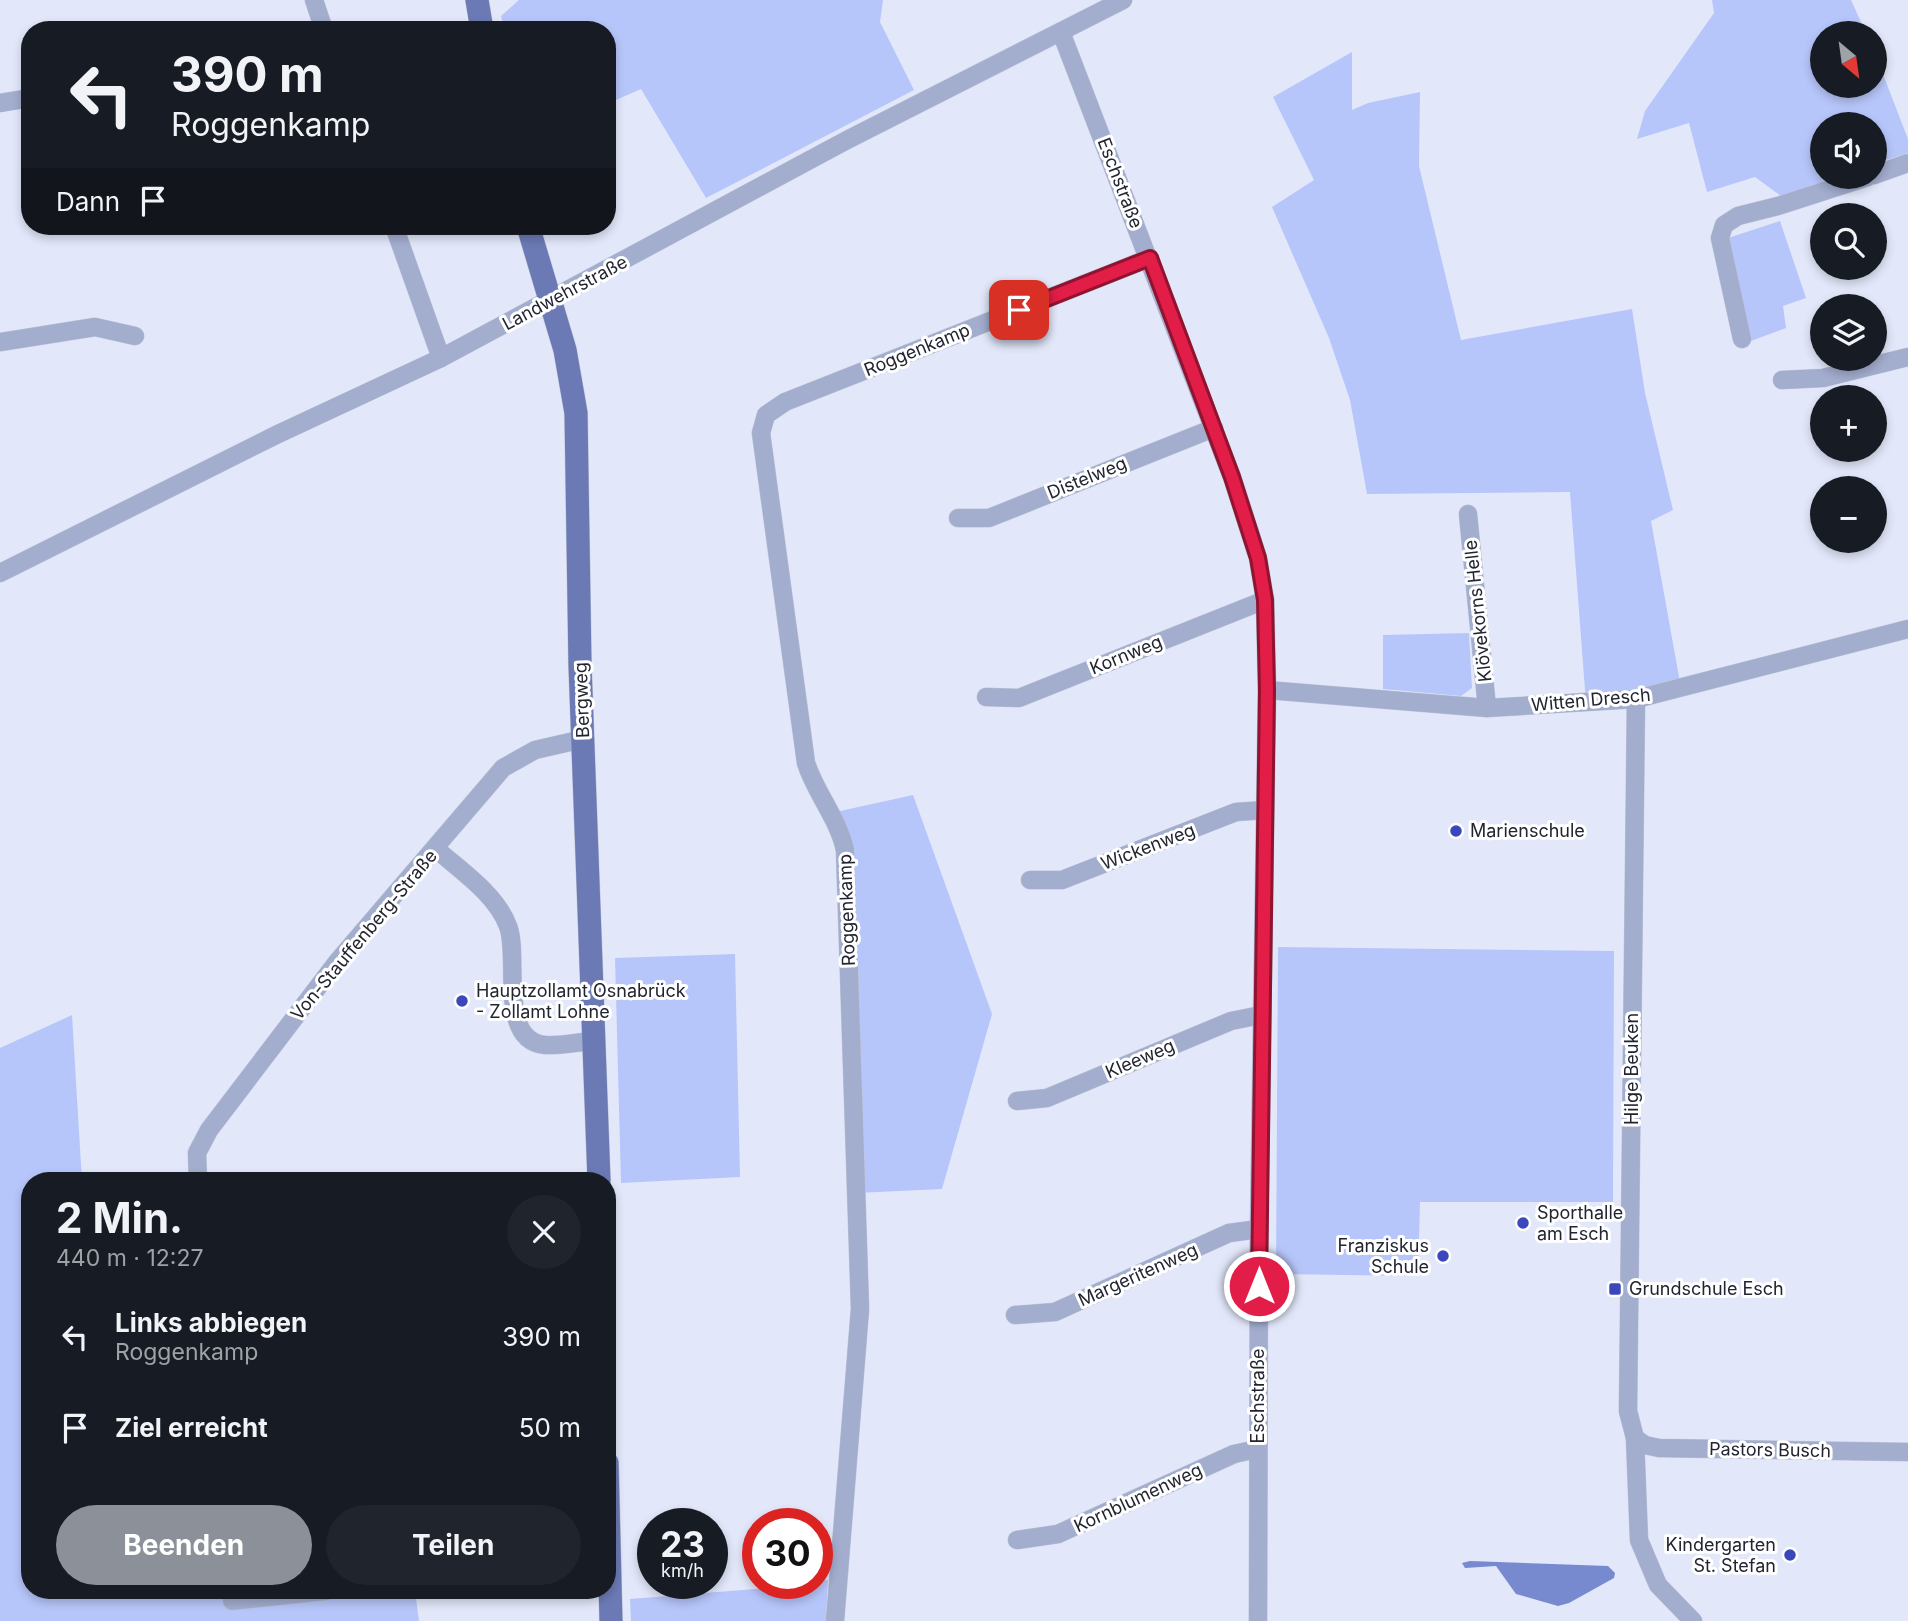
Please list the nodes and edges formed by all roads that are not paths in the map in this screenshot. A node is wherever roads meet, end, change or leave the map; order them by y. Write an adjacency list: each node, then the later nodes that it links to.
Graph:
1 (314, 0): 4 (street)
2 (477, 0): 5 (main road)
3 (1123, 0): 6 (street, Landwehrstraße)
4 (321, 21)
5 (480, 21)
6 (1061, 32): 14 (street, Eschstraße); 15 (street, Landwehrstraße)
7 (21, 100): 8 (street)
8 (0, 103)
9 (1908, 163): 10 (street)
10 (1887, 170)
11 (1828, 189): 17 (street)
12 (397, 235): 20 (street)
13 (531, 235): 15 (main road, Bergweg)
14 (1150, 258): 22 (street, Eschstraße); 51 (street, Roggenkamp)
15 (549, 301): 20 (street, Landwehrstraße); 32 (main road, Bergweg)
16 (135, 336): 18 (street)
17 (1742, 339)
18 (0, 342)
19 (1908, 357): 21 (street)
20 (441, 358): 25 (street, Landwehrstraße)
21 (1782, 380)
22 (1214, 428): 24 (street, Distelweg); 26 (street, Eschstraße)
23 (1468, 514): 31 (street, Klövekorns Helle)
24 (958, 519)
25 (0, 573)
26 (1265, 600): 28 (street, Eschstraße); 29 (street, Kornweg)
27 (1908, 629): 30 (street, Witten Dresch)
28 (1267, 690): 31 (street, Witten Dresch); 33 (street, Eschstraße)
29 (986, 698)
30 (1636, 699): 31 (street, Witten Dresch); 43 (street, Hilge Beuken)
31 (1487, 708)
32 (583, 739): 34 (street, Von-Stauffenberg-Straße); 37 (main road, Bergweg)
33 (1265, 810): 35 (street, Wickenweg); 36 (street, Eschstraße)
34 (435, 848): 37 (street); 39 (street, Von-Stauffenberg-Straße)
35 (1030, 880)
36 (1261, 1015): 38 (street, Kleeweg); 41 (street, Eschstraße)
37 (593, 1041): 40 (main road, Bergweg)
38 (1017, 1101)
39 (198, 1172)
40 (598, 1172)
41 (1259, 1229): 42 (street, Margeritenweg); 44 (street, Eschstraße)
42 (1015, 1315)
43 (1635, 1438): 45 (street, Pastors Busch); 53 (street, Hilge Beuken)
44 (1257, 1449): 46 (street, Kornblumenweg); 52 (street, Eschstraße)
45 (1908, 1452)
46 (1017, 1540)
47 (251, 1599): 49 (street)
48 (610, 1599): 50 (main road)
49 (232, 1601)
50 (611, 1621)
51 (835, 1621)
52 (1258, 1621)
53 (1693, 1621)

